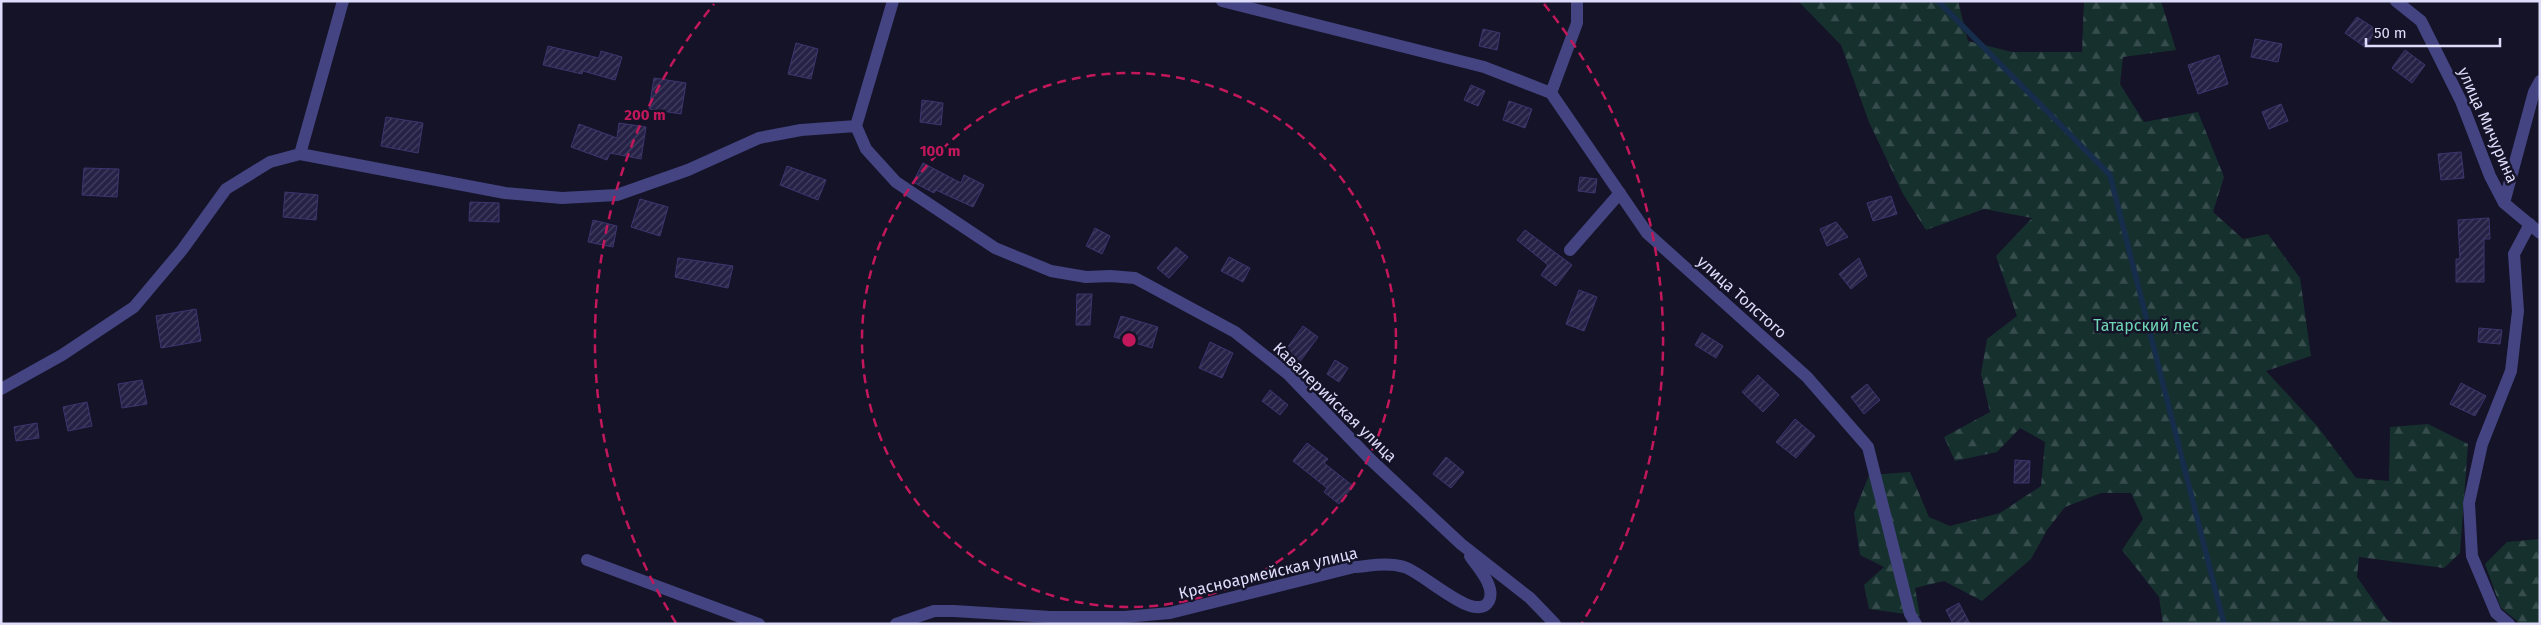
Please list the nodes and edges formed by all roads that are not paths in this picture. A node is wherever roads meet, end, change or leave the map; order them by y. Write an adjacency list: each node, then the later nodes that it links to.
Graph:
1 (344, 1): 9 (street)
2 (893, 1): 8 (street)
3 (1222, 1): 7 (street)
4 (1577, 1): 7 (street)
5 (2396, 1): 11 (street, улица Мичурина)
6 (2540, 81): 11 (street)
7 (1551, 93): 10 (street, улица Толстого)
8 (856, 126): 9 (street); 16 (street, Кавалерийская улица)
9 (300, 154): 15 (street)
10 (1620, 193): 14 (street); 21 (street, улица Толстого)
11 (2504, 203): 12 (street, улица Мичурина)
12 (2530, 224): 13 (street, улица Мичурина); 22 (street)
13 (2540, 233)
14 (1570, 250)
15 (1, 388)
16 (1461, 544): 19 (street, Красноармейская улица); 20 (street)
17 (587, 560): 18 (street)
18 (759, 624)
19 (896, 624)
20 (1555, 624)
21 (1916, 624)
22 (2508, 624)

